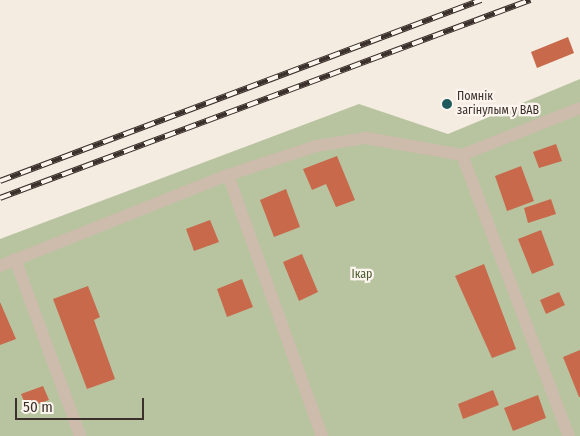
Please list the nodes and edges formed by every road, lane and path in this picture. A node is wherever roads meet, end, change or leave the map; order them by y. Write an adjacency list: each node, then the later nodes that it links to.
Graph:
1 (580, 108): 2 (lane)
2 (462, 155): 3 (lane); 8 (lane)
3 (228, 176): 4 (lane); 7 (lane)
4 (15, 260): 5 (lane); 6 (lane)
5 (0, 266)
6 (80, 436)
7 (322, 436)
8 (569, 436)

